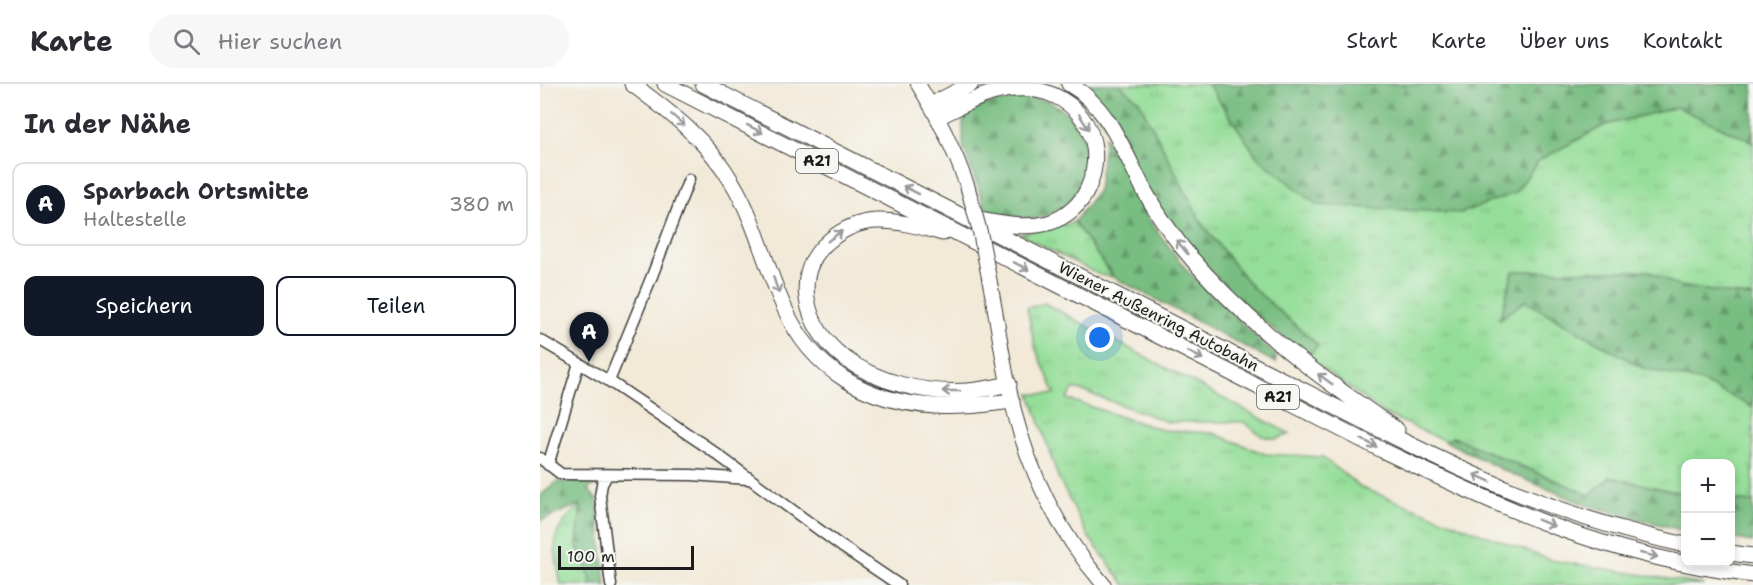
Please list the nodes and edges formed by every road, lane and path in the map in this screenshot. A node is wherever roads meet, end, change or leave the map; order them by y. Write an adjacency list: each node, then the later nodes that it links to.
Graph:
1 (632, 84): 15 (highway, one-way to 15)
2 (665, 84): 10 (highway, Wiener Außenring Autobahn / A21, one-way to 10)
3 (703, 84): 9 (highway, Wiener Außenring Autobahn / A21, one-way to 3)
4 (918, 84): 7 (main road)
5 (971, 84): 7 (highway)
6 (1068, 84): 16 (highway, one-way to 6)
7 (934, 111): 9 (highway, one-way to 9); 14 (main road, bridge)
8 (688, 179): 13 (street)
9 (963, 216): 16 (highway, Wiener Außenring Autobahn / A21)
10 (969, 240): 14 (highway, one-way to 10); 23 (highway, Wiener Außenring Autobahn / A21, one-way to 23)
11 (540, 340): 12 (street)
12 (579, 363): 13 (street); 17 (street)
13 (609, 381): 19 (street)
14 (1009, 384): 15 (main road)
15 (1012, 401): 26 (main road)
16 (1442, 460): 20 (highway, Wiener Außenring Autobahn / A21, one-way to 16)
17 (544, 461): 18 (street)
18 (607, 475): 19 (street); 24 (street)
19 (748, 479): 25 (street)
20 (1681, 544)
21 (1735, 554): 22 (highway)
22 (1753, 556)
23 (1753, 574)
24 (610, 585)
25 (899, 585)
26 (1104, 585)

